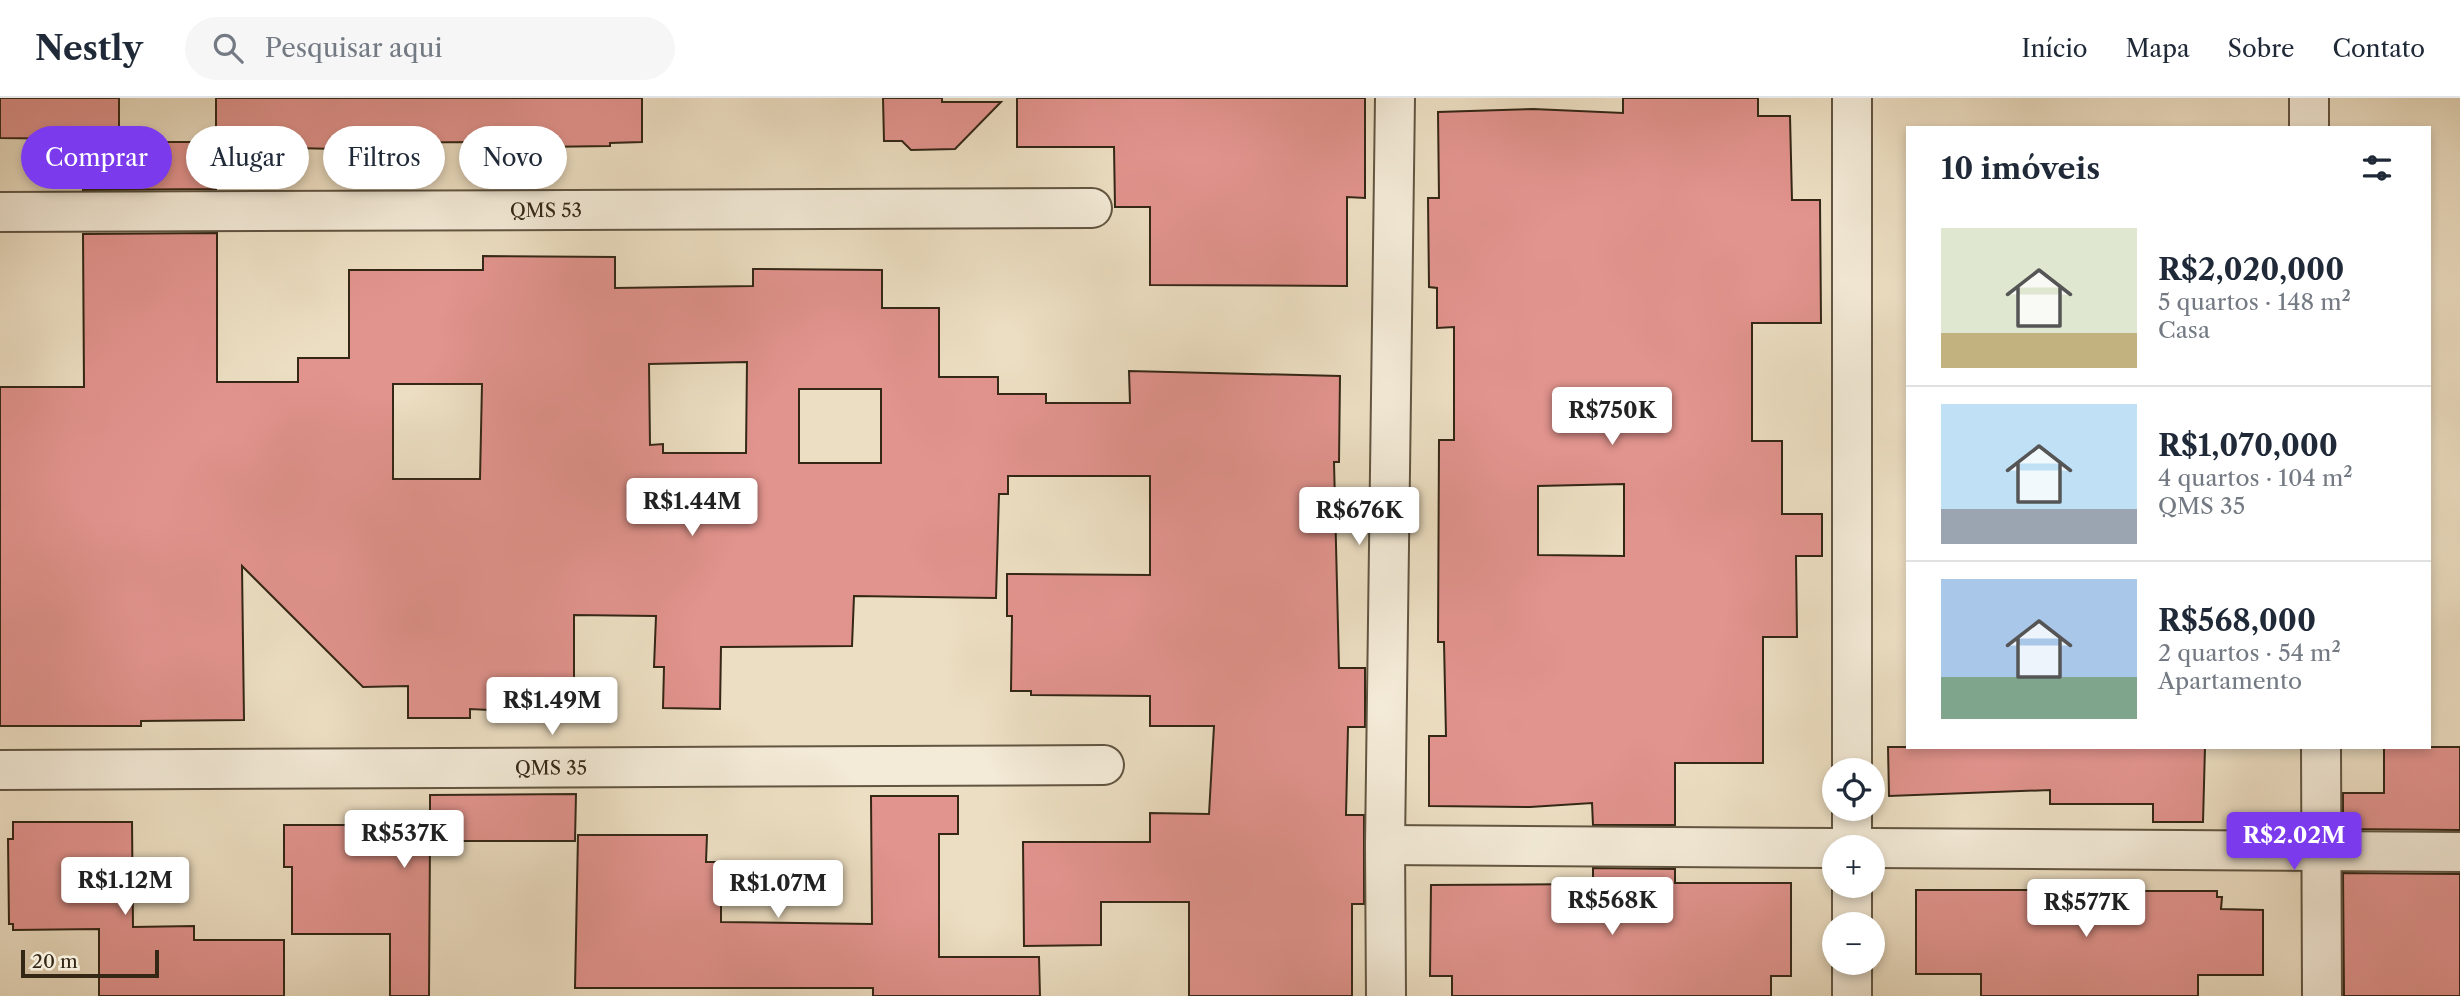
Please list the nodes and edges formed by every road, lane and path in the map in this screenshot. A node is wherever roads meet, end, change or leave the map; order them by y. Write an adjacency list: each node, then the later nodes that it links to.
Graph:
1 (1395, 98): 11 (street)
2 (1852, 98): 8 (street)
3 (2309, 98): 4 (street)
4 (2309, 126)
5 (1092, 208): 6 (street, QMS 53)
6 (0, 212)
7 (2322, 749): 14 (street)
8 (1852, 758)
9 (1104, 765): 10 (street, QMS 35)
10 (0, 770)
11 (1385, 845): 12 (street); 17 (street)
12 (1822, 848)
13 (1885, 848): 14 (street)
14 (2323, 851): 15 (street); 19 (street)
15 (2460, 852)
16 (1852, 975): 18 (street)
17 (1386, 996)
18 (1852, 996)
19 (2322, 996)

